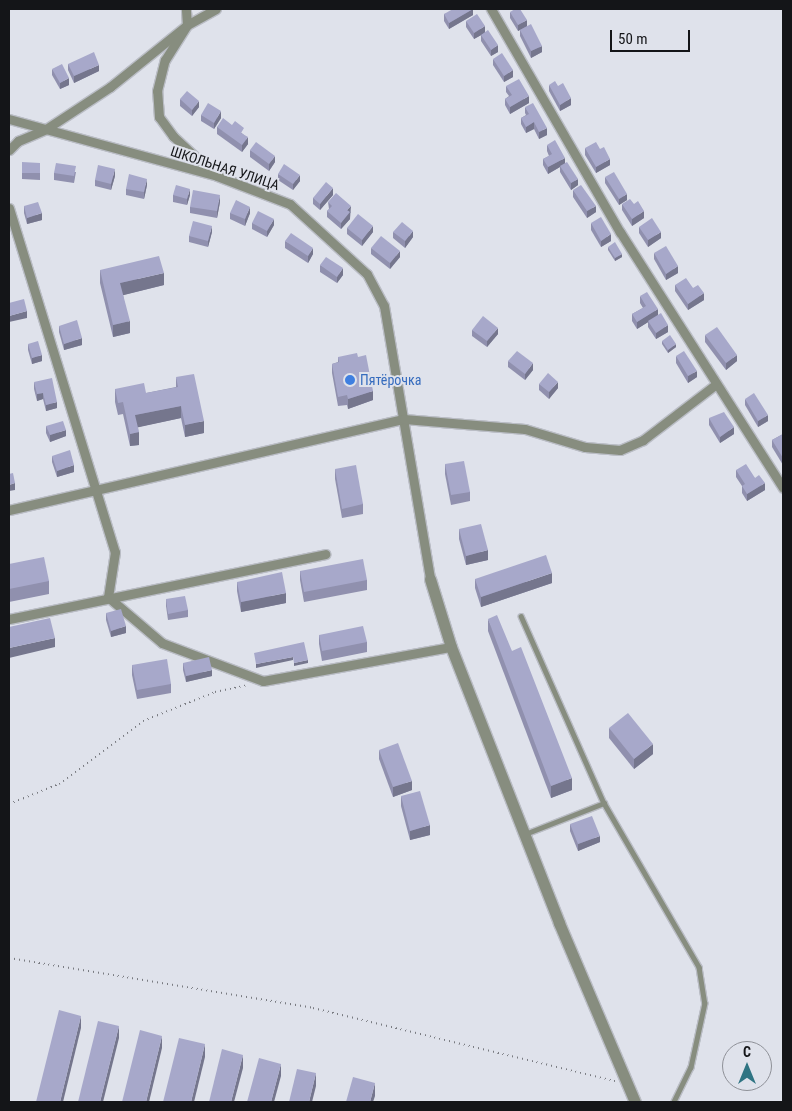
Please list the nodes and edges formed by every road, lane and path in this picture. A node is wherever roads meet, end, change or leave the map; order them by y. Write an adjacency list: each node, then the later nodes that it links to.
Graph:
1 (186, 9): 4 (street)
2 (216, 9): 4 (street)
3 (491, 9): 11 (street)
4 (187, 25): 6 (street); 8 (street)
5 (9, 119): 6 (street, ШКОЛЬНАЯ УЛИЦА)
6 (46, 129): 7 (street); 8 (street, ШКОЛЬНАЯ УЛИЦА)
7 (9, 150)
8 (216, 176): 12 (street, ШКОЛЬНАЯ УЛИЦА)
9 (9, 208): 10 (street)
10 (12, 232): 14 (street)
11 (715, 385): 12 (street); 13 (street)
12 (404, 419): 14 (street); 17 (street, ШКОЛЬНАЯ УЛИЦА)
13 (783, 488)
14 (98, 490): 15 (street); 18 (street)
15 (9, 510)
16 (325, 554): 18 (street)
17 (430, 579): 21 (street)
18 (108, 596): 20 (street); 22 (street)
19 (521, 616): 23 (lane)
20 (9, 619)
21 (451, 648): 22 (street); 25 (street)
22 (264, 681): 24 (path)
23 (604, 803): 25 (lane); 29 (lane)
24 (9, 804)
25 (524, 834): 27 (street)
26 (9, 958): 27 (path)
27 (627, 1084): 28 (street)
28 (635, 1102)
29 (674, 1102)

